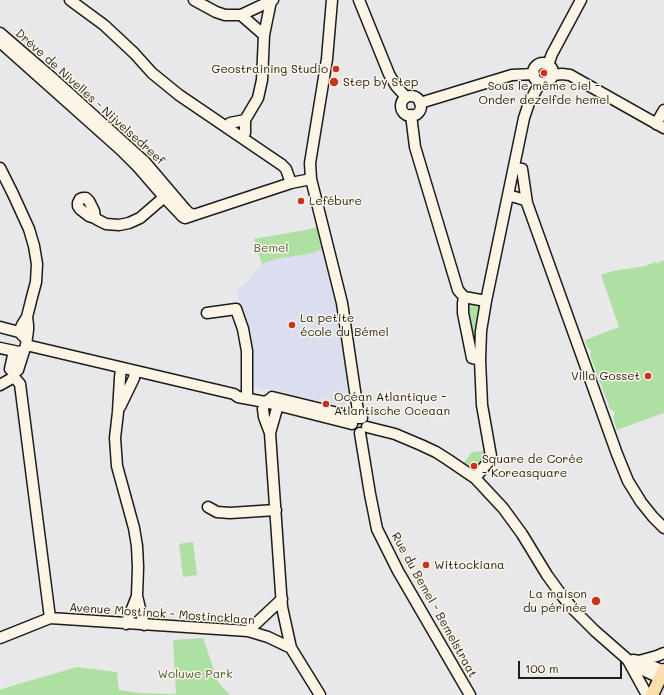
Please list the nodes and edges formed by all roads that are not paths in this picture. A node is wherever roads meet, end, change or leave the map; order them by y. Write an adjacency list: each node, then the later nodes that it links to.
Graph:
1 (70, 0): 21 (street)
2 (194, 0): 7 (street)
3 (332, 0): 25 (street)
4 (359, 0): 15 (street)
5 (582, 0): 11 (street)
6 (272, 1): 7 (street); 9 (street)
7 (241, 16): 9 (street)
8 (0, 32): 27 (street, Drève de Nivelles - Nijvelsedreef)
9 (264, 35): 19 (street)
10 (0, 42): 27 (street, Drève de Nivelles - Nijvelsedreef)
11 (548, 65): 12 (street); 13 (street)
12 (534, 74): 14 (street); 16 (street)
13 (553, 75): 14 (street); 20 (street)
14 (540, 83): 24 (street)
15 (406, 97): 16 (street); 18 (street)
16 (420, 103): 18 (street)
17 (664, 110): 20 (street)
18 (411, 115): 31 (street)
19 (245, 120): 21 (street); 22 (street)
20 (660, 126)
21 (227, 128): 22 (street)
22 (242, 138): 26 (street)
23 (0, 168): 34 (street)
24 (514, 168): 28 (street); 29 (street)
25 (311, 180): 26 (street, Drève de Nivelles - Nijvelsedreef); 46 (street)
26 (292, 183): 27 (street, Drève de Nivelles - Nijvelsedreef)
27 (167, 194): 30 (street)
28 (508, 195): 29 (street); 32 (street)
29 (527, 203): 55 (street)
30 (95, 218)
31 (464, 297): 32 (street); 39 (street)
32 (486, 301): 39 (street)
33 (207, 313): 45 (street)
34 (27, 317): 36 (street); 38 (street)
35 (0, 327): 36 (street)
36 (20, 332): 38 (street)
37 (0, 348): 38 (street)
38 (21, 349): 40 (street); 42 (street)
39 (480, 360): 52 (street)
40 (122, 368): 41 (street); 48 (street)
41 (135, 371): 44 (street); 48 (street)
42 (14, 375): 43 (street); 58 (street)
43 (0, 385)
44 (234, 394): 45 (street); 47 (street)
45 (247, 395): 47 (street)
46 (356, 401): 49 (street); 50 (street)
47 (272, 402): 49 (street); 50 (street); 54 (street)
48 (118, 412): 56 (street)
49 (342, 414): 50 (street)
50 (356, 420): 51 (street)
51 (364, 430): 52 (street); 68 (street, Rue du Bemel - Bemelstraat)
52 (476, 478): 65 (street)
53 (208, 508): 54 (street)
54 (276, 510): 57 (street)
55 (664, 528)
56 (136, 596): 59 (street); 60 (street)
57 (282, 599): 61 (street); 63 (street)
58 (50, 618): 59 (street, Avenue Mostinck - Mostincklaan); 62 (street, Avenue Mostinck - Mostincklaan)
59 (126, 624): 60 (street, Avenue Mostinck - Mostincklaan)
60 (144, 625): 61 (street, Avenue Mostinck - Mostincklaan)
61 (248, 631): 63 (street, Avenue Mostinck - Mostincklaan)
62 (0, 638)
63 (291, 648): 67 (street)
64 (664, 653): 65 (street)
65 (635, 661): 66 (street); 69 (street)
66 (663, 673): 70 (main road)
67 (320, 695)
68 (470, 695)
69 (647, 695)
70 (652, 695)

